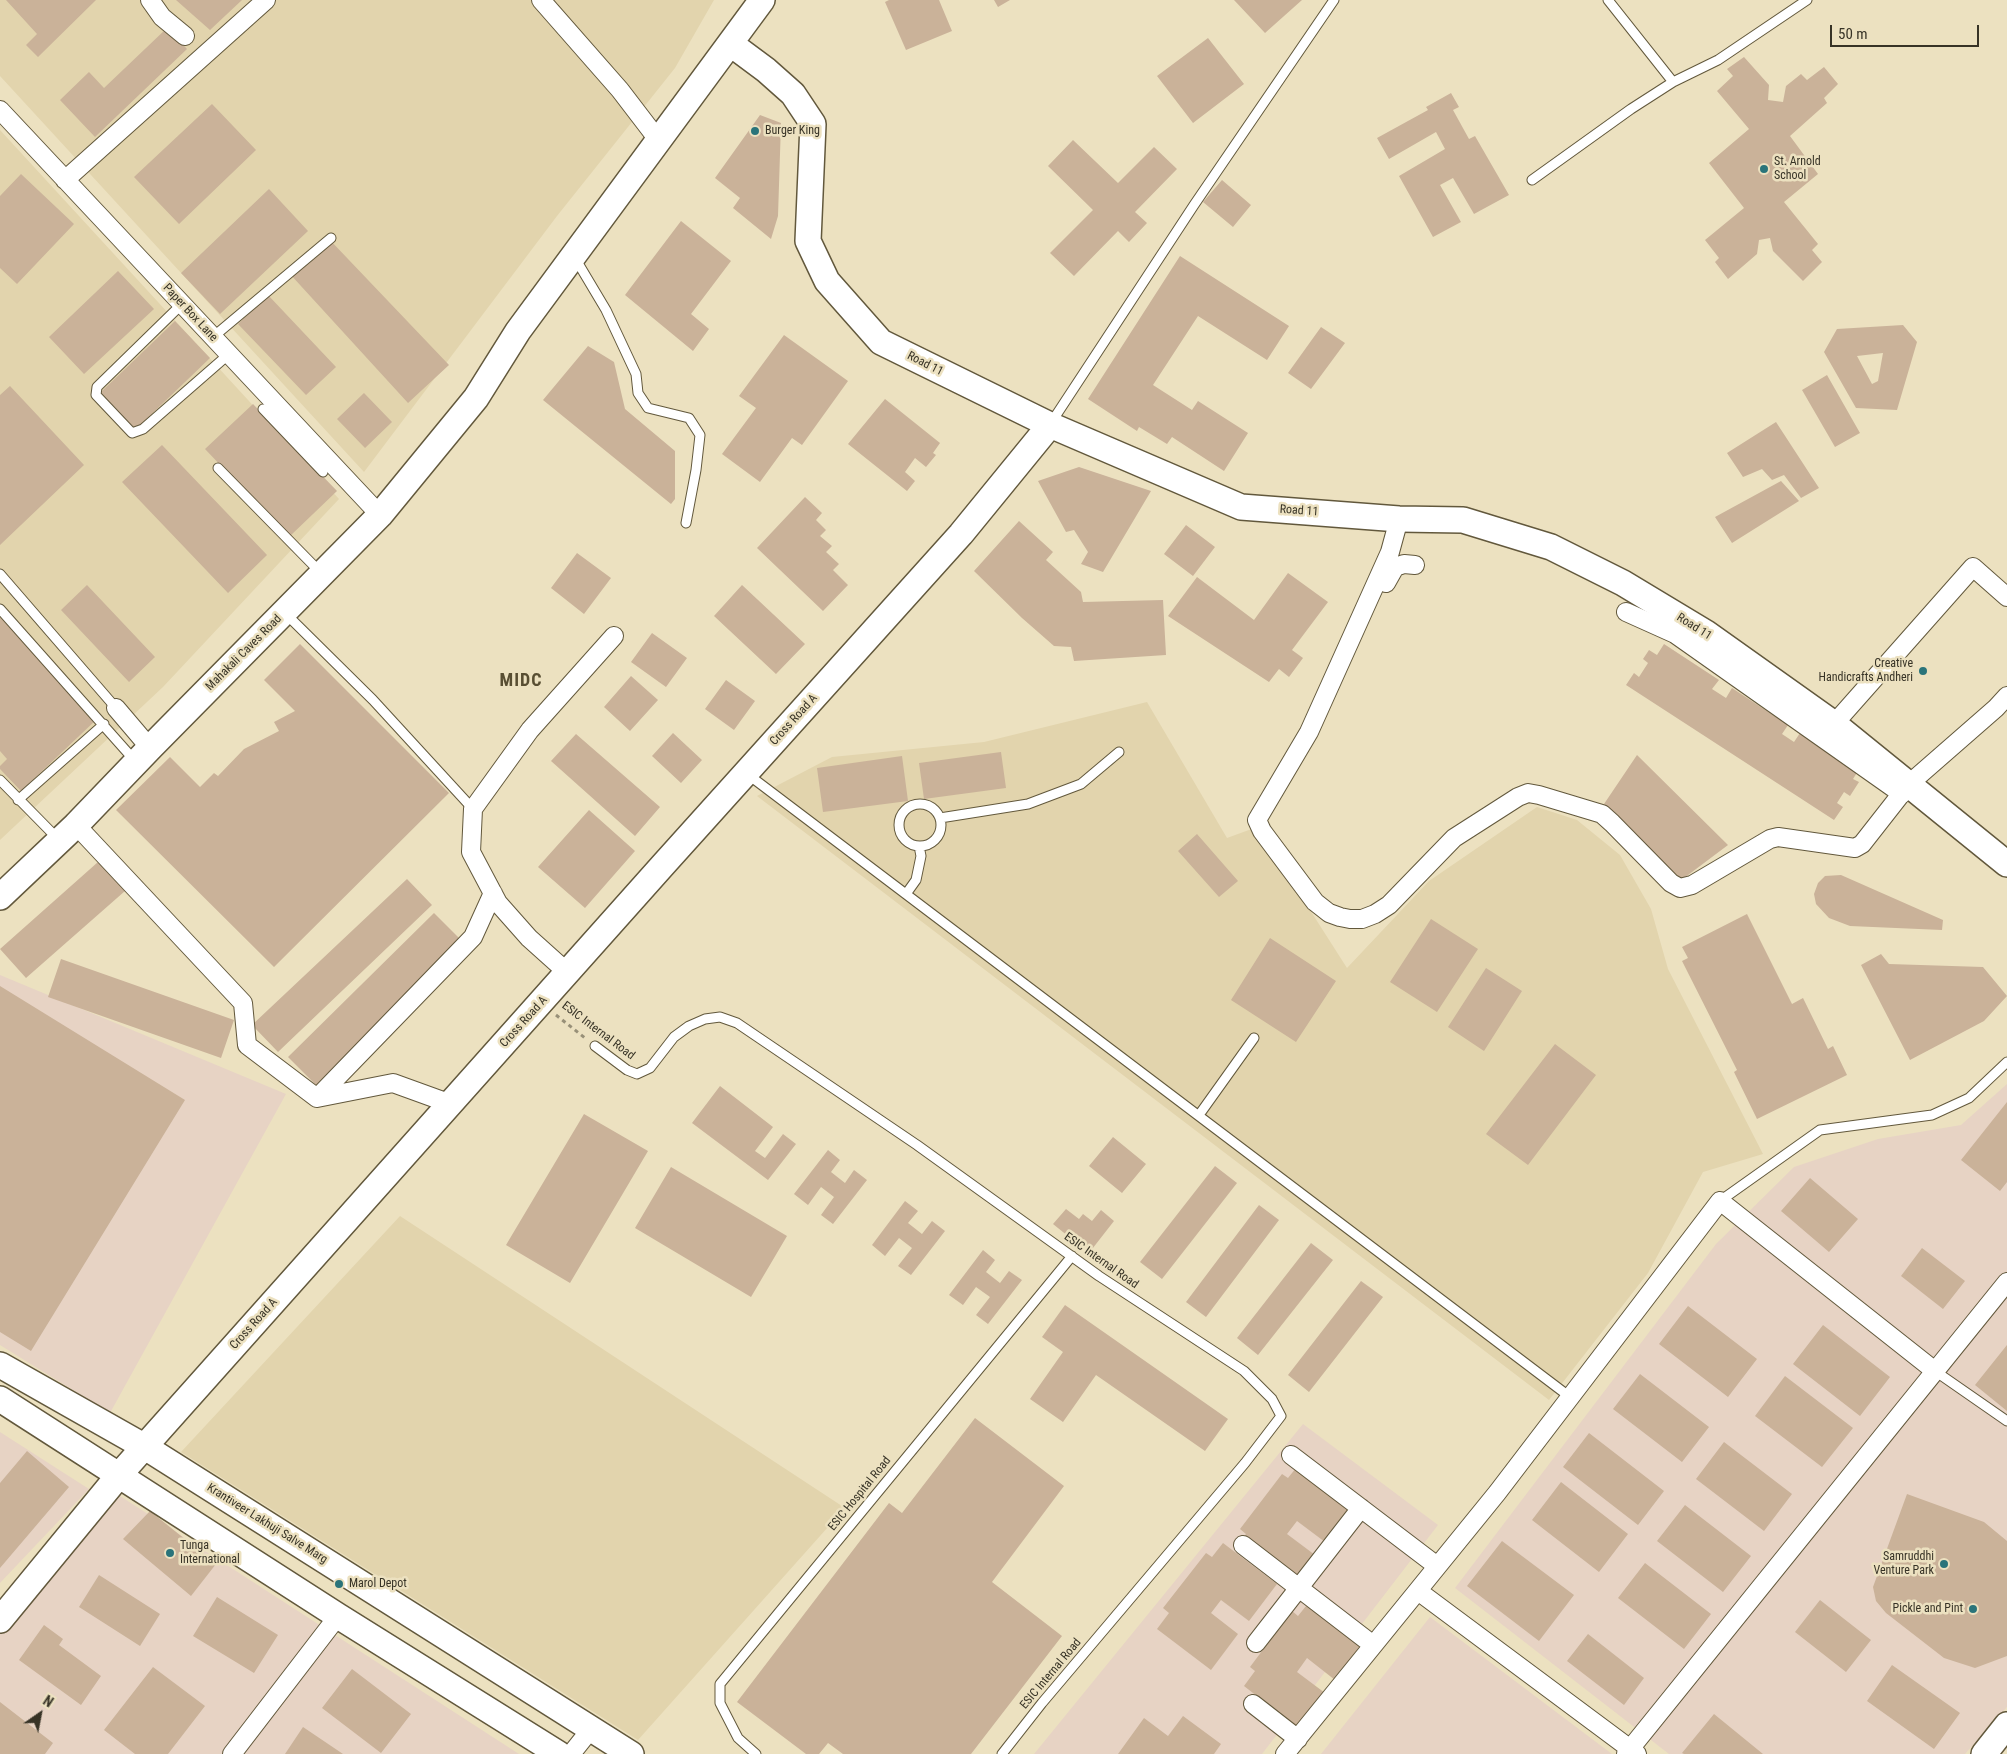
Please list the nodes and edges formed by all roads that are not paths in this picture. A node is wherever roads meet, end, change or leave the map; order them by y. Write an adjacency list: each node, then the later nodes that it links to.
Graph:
1 (150, 0): 8 (street)
2 (266, 0): 13 (street)
3 (541, 0): 12 (street)
4 (762, 0): 9 (street, Mahakali Caves Road)
5 (1334, 0): 22 (lane)
6 (1608, 0): 10 (lane)
7 (1807, 0): 10 (lane)
8 (185, 36)
9 (731, 44): 12 (street, Mahakali Caves Road); 22 (street, Road 11)
10 (1673, 82): 14 (lane)
11 (0, 110): 13 (street, Paper Box Lane)
12 (659, 140): 16 (street, Mahakali Caves Road)
13 (66, 180): 17 (street, Paper Box Lane)
14 (1532, 180)
15 (331, 238): 18 (lane)
16 (574, 256): 25 (street, Mahakali Caves Road); 27 (lane)
17 (182, 304): 18 (street, Paper Box Lane); 19 (lane)
18 (213, 337): 19 (street, Paper Box Lane)
19 (229, 354): 21 (street, Paper Box Lane)
20 (263, 409): 21 (lane)
21 (281, 423): 24 (lane); 25 (street, Paper Box Lane)
22 (1050, 425): 26 (street, Road 11); 43 (street, Cross Road A)
23 (218, 468): 30 (lane)
24 (323, 472)
25 (380, 515): 30 (street, Mahakali Caves Road)
26 (1399, 519): 39 (street, Road 11); 40 (street)
27 (686, 522)
28 (1415, 565): 40 (street)
29 (0, 574): 37 (lane)
30 (322, 574): 33 (street, Mahakali Caves Road)
31 (2007, 597): 39 (street)
32 (0, 608): 38 (lane)
33 (284, 612): 42 (street, Mahakali Caves Road); 47 (lane)
34 (1626, 612): 45 (street)
35 (614, 636): 47 (street)
36 (2007, 696): 45 (street)
37 (116, 708): 42 (street)
38 (104, 724): 42 (lane); 46 (lane)
39 (1834, 724): 45 (street, Road 11)
40 (1308, 734): 45 (street)
41 (1119, 752): 48 (lane)
42 (143, 755): 49 (street, Mahakali Caves Road)
43 (746, 773): 53 (lane); 55 (street, Cross Road A)
44 (0, 780): 46 (lane)
45 (1905, 789): 51 (street, Road 11)
46 (18, 800): 49 (lane)
47 (473, 809): 52 (street)
48 (940, 818): 50 (lane); 50 (lane)
49 (68, 833): 54 (street, Mahakali Caves Road); 59 (street)
50 (919, 846): 53 (lane)
51 (2007, 864)
52 (493, 893): 55 (street); 59 (street)
53 (906, 894): 61 (lane)
54 (0, 897)
55 (568, 973): 60 (street, Cross Road A)
56 (1254, 1038): 61 (lane)
57 (595, 1046): 63 (lane, ESIC Internal Road)
58 (2007, 1062): 62 (lane)
59 (317, 1098): 60 (street)
60 (451, 1104): 70 (street, Cross Road A)
61 (1199, 1115): 67 (lane)
62 (1720, 1201): 66 (street); 67 (street)
63 (1072, 1256): 91 (lane, ESIC Hospital Road); 92 (lane, ESIC Internal Road)
64 (2007, 1282): 66 (street)
65 (0, 1365): 70 (street, Krantiveer Lakhuji Salve Marg)
66 (1935, 1371): 69 (lane); 86 (street)
67 (1570, 1397): 75 (street)
68 (0, 1399): 72 (street)
69 (2007, 1421)
70 (145, 1447): 72 (street, Cross Road A); 84 (street, Krantiveer Lakhuji Salve Marg)
71 (1291, 1455): 73 (street)
72 (120, 1474): 78 (street); 79 (street, Cross Road A)
73 (1361, 1508): 75 (street); 76 (street)
74 (1242, 1545): 76 (street)
75 (1437, 1566): 77 (street)
76 (1299, 1588): 80 (street); 81 (street)
77 (1418, 1591): 81 (street); 86 (street)
78 (338, 1616): 87 (street); 88 (street)
79 (0, 1620)
80 (1256, 1643)
81 (1373, 1645): 85 (street)
82 (1253, 1704): 85 (street)
83 (2007, 1725): 94 (street)
84 (591, 1729): 89 (street); 90 (street, Krantiveer Lakhuji Salve Marg)
85 (1298, 1739): 93 (street)
86 (1631, 1752)
87 (232, 1754)
88 (559, 1754)
89 (571, 1754)
90 (631, 1754)
91 (756, 1754)
92 (1002, 1754)
93 (1286, 1754)
94 (1984, 1754)

